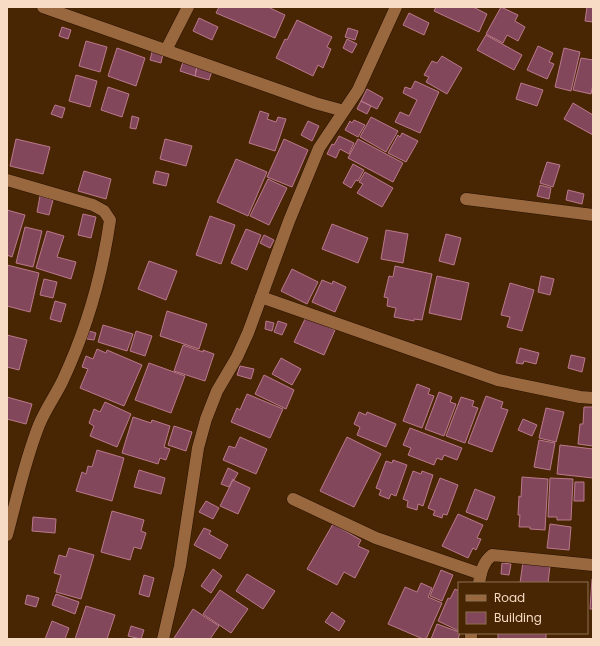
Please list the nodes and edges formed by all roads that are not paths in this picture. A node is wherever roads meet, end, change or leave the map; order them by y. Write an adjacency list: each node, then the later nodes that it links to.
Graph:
1 (43, 7): 4 (street)
2 (188, 7): 4 (street)
3 (396, 7): 5 (street)
4 (166, 50): 5 (street)
5 (344, 111): 9 (street)
6 (7, 180): 12 (street)
7 (466, 199): 8 (street)
8 (593, 215)
9 (260, 297): 10 (street); 15 (street)
10 (593, 398)
11 (293, 499): 14 (street)
12 (7, 535)
13 (593, 565): 14 (street)
14 (480, 578)
15 (163, 639)

